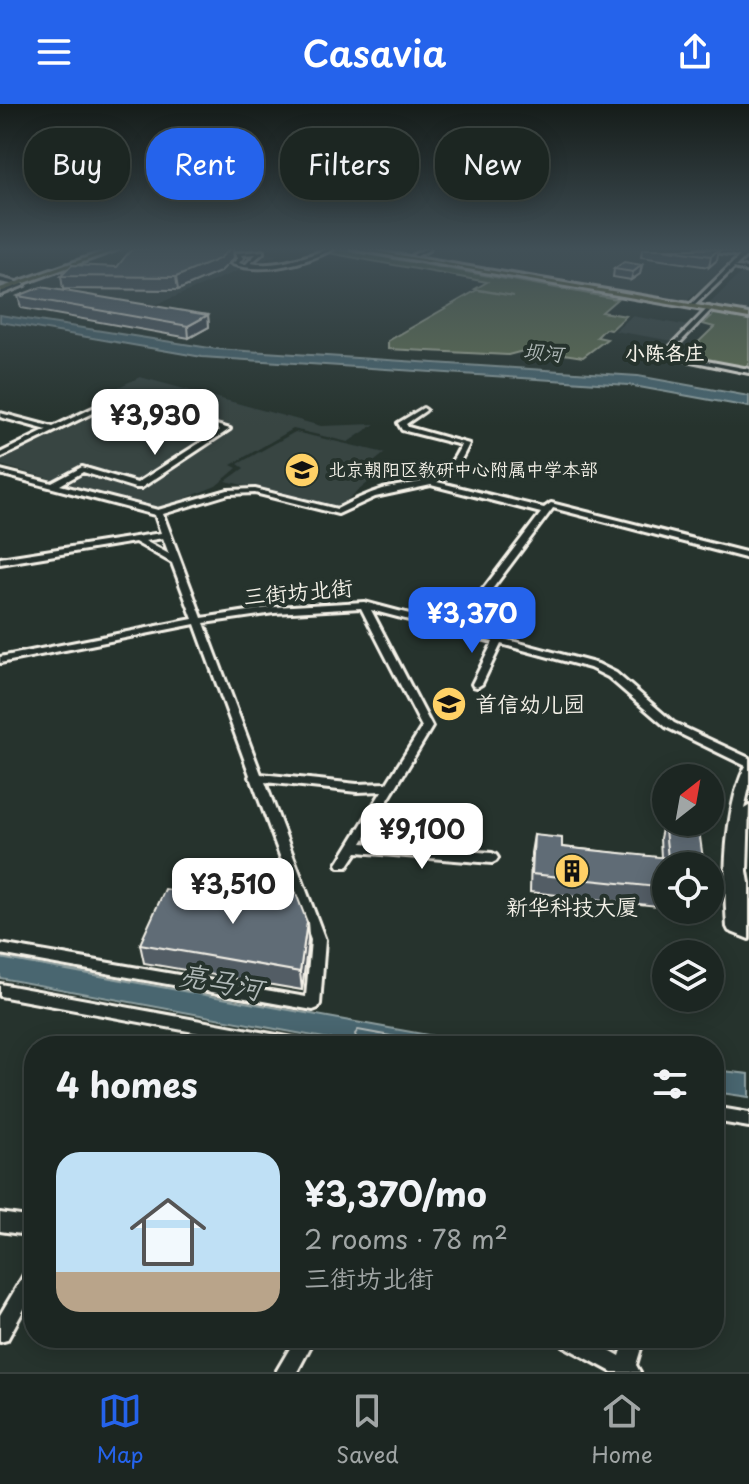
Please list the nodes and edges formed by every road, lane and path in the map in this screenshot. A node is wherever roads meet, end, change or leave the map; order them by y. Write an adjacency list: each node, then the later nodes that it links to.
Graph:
1 (704, 308): 2 (main road)
2 (709, 309): 3 (main road); 4 (street)
3 (749, 316)
4 (749, 371)
5 (423, 410): 10 (street)
6 (0, 415): 7 (street)
7 (54, 430): 8 (street); 11 (street)
8 (0, 456)
9 (0, 472): 11 (street)
10 (434, 484): 12 (street); 13 (street)
11 (55, 485): 13 (street)
12 (545, 511): 16 (street); 21 (street)
13 (158, 513): 14 (street)
14 (166, 535): 15 (street); 18 (street)
15 (136, 540): 17 (street); 18 (street)
16 (749, 556)
17 (0, 561)
18 (177, 562): 20 (street)
19 (364, 605): 20 (street, 三街坊北街); 21 (street, 三街坊北街); 28 (street)
20 (197, 622): 23 (street, 三街坊北街); 27 (street)
21 (457, 630): 22 (street, 三街坊北街)
22 (498, 641): 24 (street); 25 (street, 三街坊北街)
23 (0, 660)
24 (477, 684)
25 (749, 763)
26 (749, 769): 33 (street)
27 (255, 777): 28 (street); 34 (street)
28 (390, 787): 30 (street)
29 (749, 810): 33 (street)
30 (354, 847): 31 (street); 32 (street)
31 (492, 858)
32 (343, 864)
33 (749, 932)
34 (0, 949)
35 (0, 990): 36 (street)
36 (246, 1036)
37 (724, 1116): 38 (street)
38 (749, 1120)
39 (0, 1222): 40 (street)
40 (24, 1226)
41 (24, 1291): 42 (street)
42 (0, 1333)
43 (300, 1348): 47 (street)
44 (587, 1348): 46 (street)
45 (633, 1348): 46 (street)
46 (628, 1370)
47 (286, 1372)

